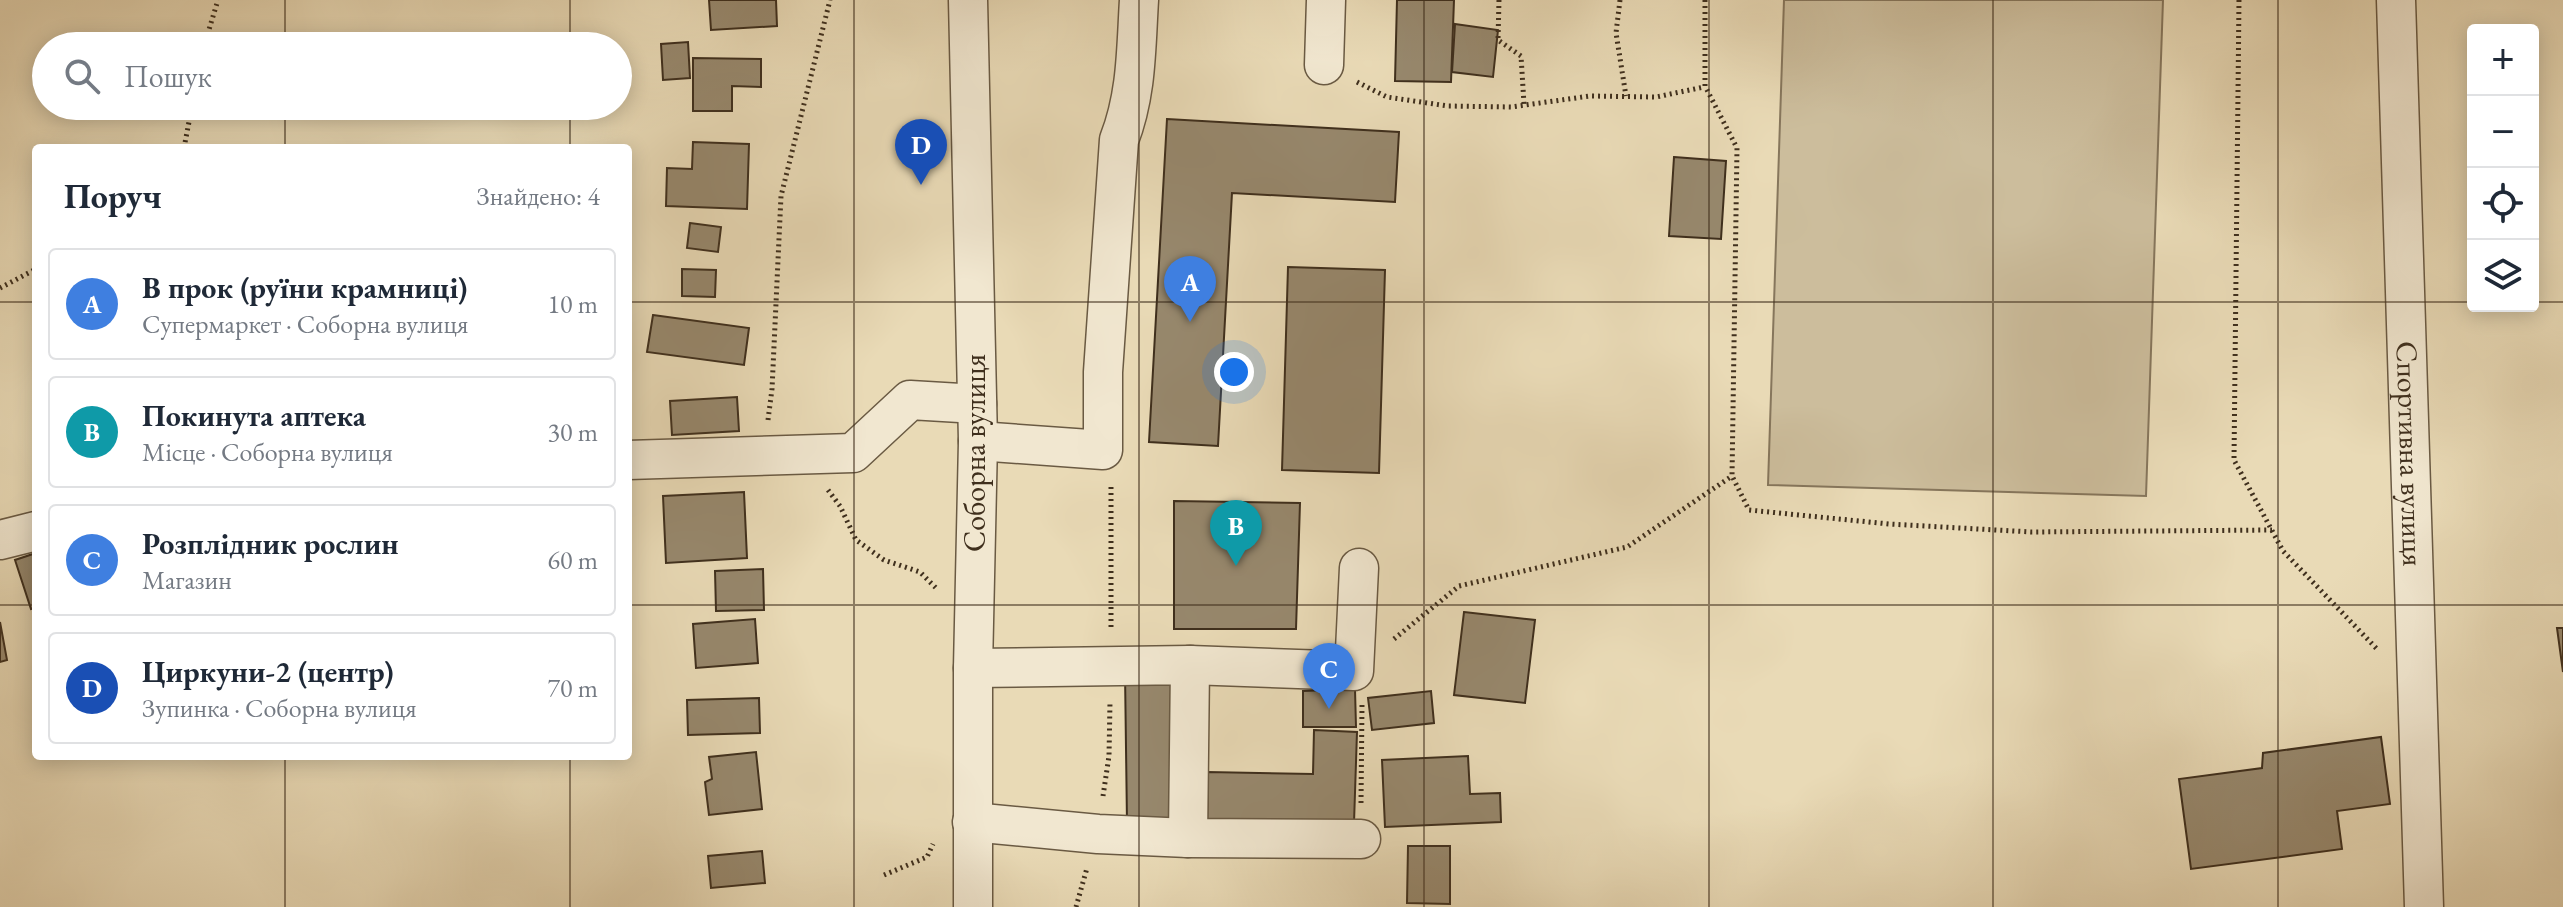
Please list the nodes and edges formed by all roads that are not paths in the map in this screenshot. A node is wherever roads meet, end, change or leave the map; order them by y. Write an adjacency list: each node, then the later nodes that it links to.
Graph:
1 (968, 0): 6 (street, Соборна вулиця)
2 (1139, 0): 7 (street)
3 (1326, 0): 5 (street)
4 (2396, 0): 18 (street, Спортивна вулиця)
5 (1324, 65)
6 (977, 404): 7 (street, Соборна вулиця); 8 (street)
7 (978, 441): 13 (street, Соборна вулиця)
8 (632, 460)
9 (32, 532): 10 (street)
10 (0, 540)
11 (1359, 568): 12 (street)
12 (1190, 665): 13 (street); 15 (street)
13 (973, 668): 14 (street, Соборна вулиця)
14 (955, 828): 15 (street); 17 (street, Соборна вулиця)
15 (1188, 838): 16 (street)
16 (1361, 839)
17 (973, 907)
18 (2424, 907)

